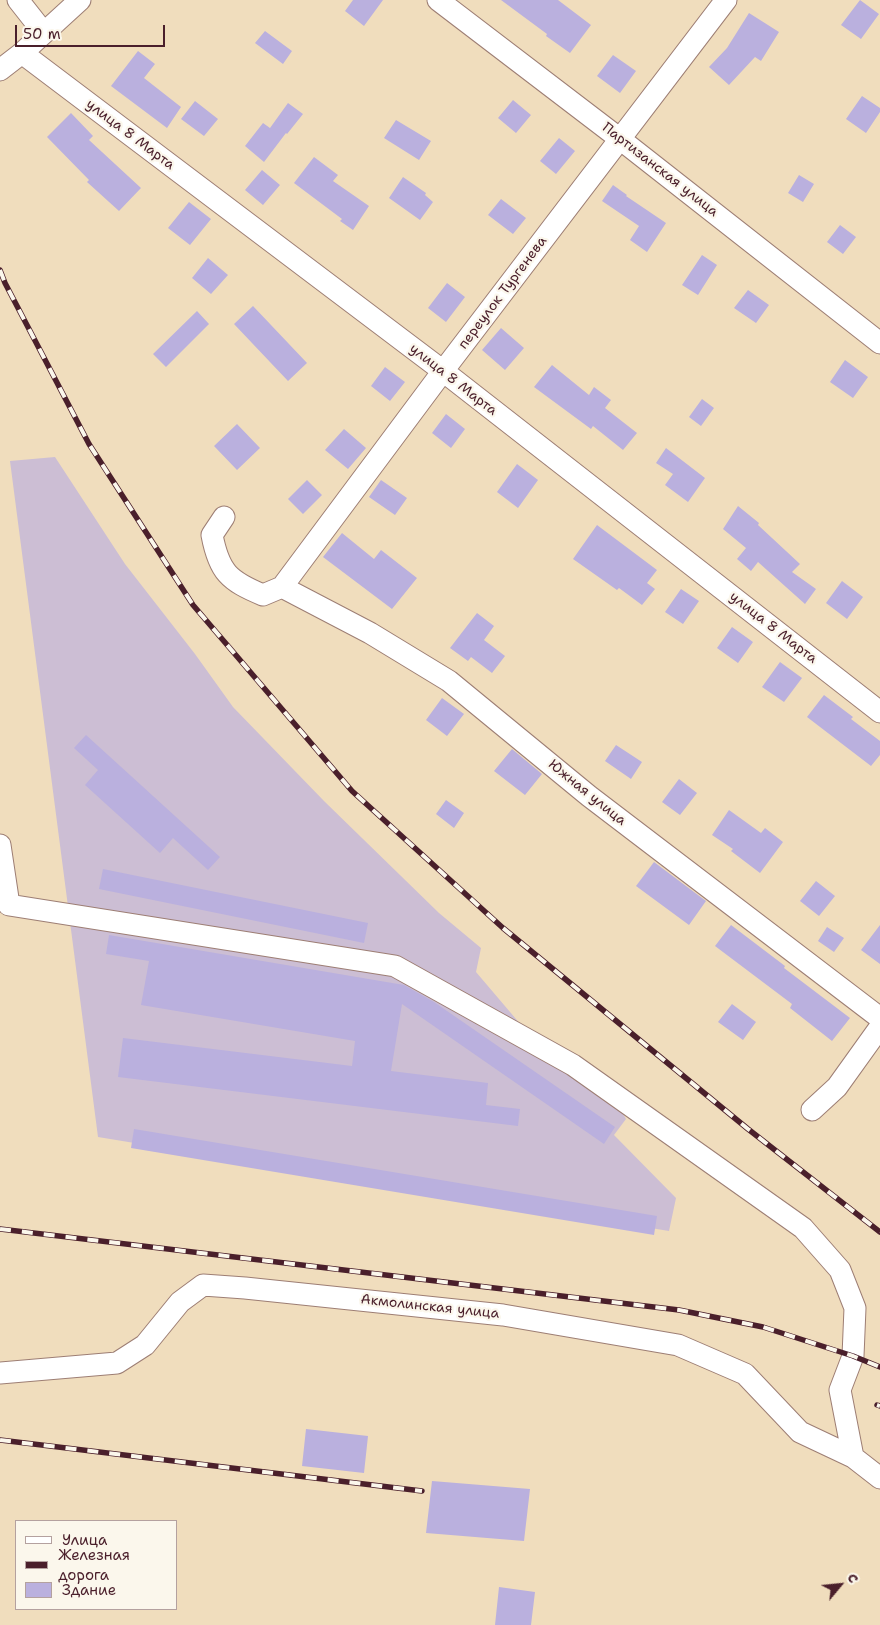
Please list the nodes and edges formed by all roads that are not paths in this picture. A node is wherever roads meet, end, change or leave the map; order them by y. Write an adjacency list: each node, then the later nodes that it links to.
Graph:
1 (18, 0): 5 (street)
2 (80, 0): 5 (street)
3 (438, 0): 8 (street, Партизанская улица)
4 (726, 0): 8 (street, переулок Тургенева)
5 (44, 33): 6 (street)
6 (22, 53): 7 (street); 10 (street, улица 8 Марта)
7 (0, 70)
8 (620, 139): 9 (street, Партизанская улица); 10 (street, переулок Тургенева)
9 (880, 343)
10 (443, 371): 12 (street, переулок Тургенева); 13 (street, улица 8 Марта)
11 (224, 517): 12 (street)
12 (282, 587): 16 (street, Южная улица)
13 (880, 712)
14 (0, 845): 15 (street)
15 (4, 904): 20 (street)
16 (880, 1018)
17 (880, 1027): 18 (street)
18 (812, 1110)
19 (0, 1372): 20 (street, Акмолинская улица)
20 (853, 1457): 21 (street, Акмолинская улица)
21 (880, 1478)

